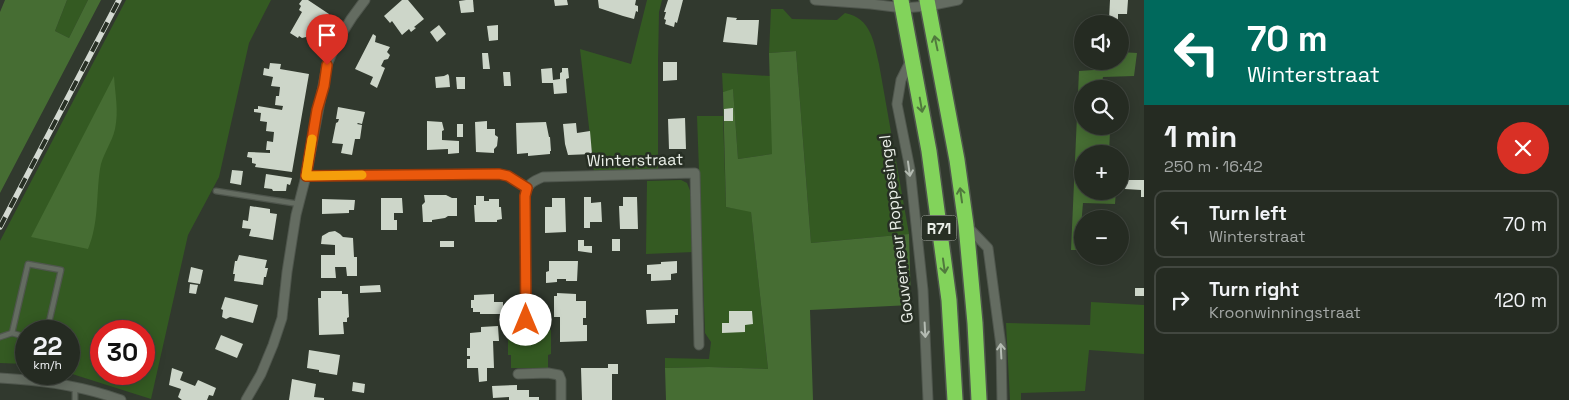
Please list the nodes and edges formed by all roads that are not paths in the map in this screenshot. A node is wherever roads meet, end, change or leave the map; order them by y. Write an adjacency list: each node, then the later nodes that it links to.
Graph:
1 (365, 0): 7 (street)
2 (815, 0): 5 (street)
3 (958, 0): 4 (street)
4 (927, 3): 5 (street); 11 (highway, R71, one-way to 4)
5 (902, 4): 6 (highway, R71)
6 (912, 58): 27 (street, Gouverneur Roppesingel, one-way to 27); 28 (highway, R71, one-way to 28)
7 (306, 176): 8 (street); 10 (street)
8 (527, 188): 15 (street); 19 (street, Winterstraat)
9 (216, 191): 10 (lane)
10 (299, 204): 25 (street)
11 (966, 225): 29 (highway, R71); 30 (street, one-way to 11)
12 (15, 320): 16 (lane)
13 (15, 320): 14 (lane)
14 (50, 320)
15 (526, 320)
16 (12, 333): 17 (lane); 18 (lane)
17 (15, 334)
18 (0, 336)
19 (699, 345)
20 (518, 374): 26 (street)
21 (0, 378): 22 (street)
22 (76, 388): 23 (lane); 24 (street)
23 (75, 400)
24 (121, 400)
25 (246, 400)
26 (561, 400)
27 (928, 400)
28 (955, 400)
29 (979, 400)
30 (1002, 400)

